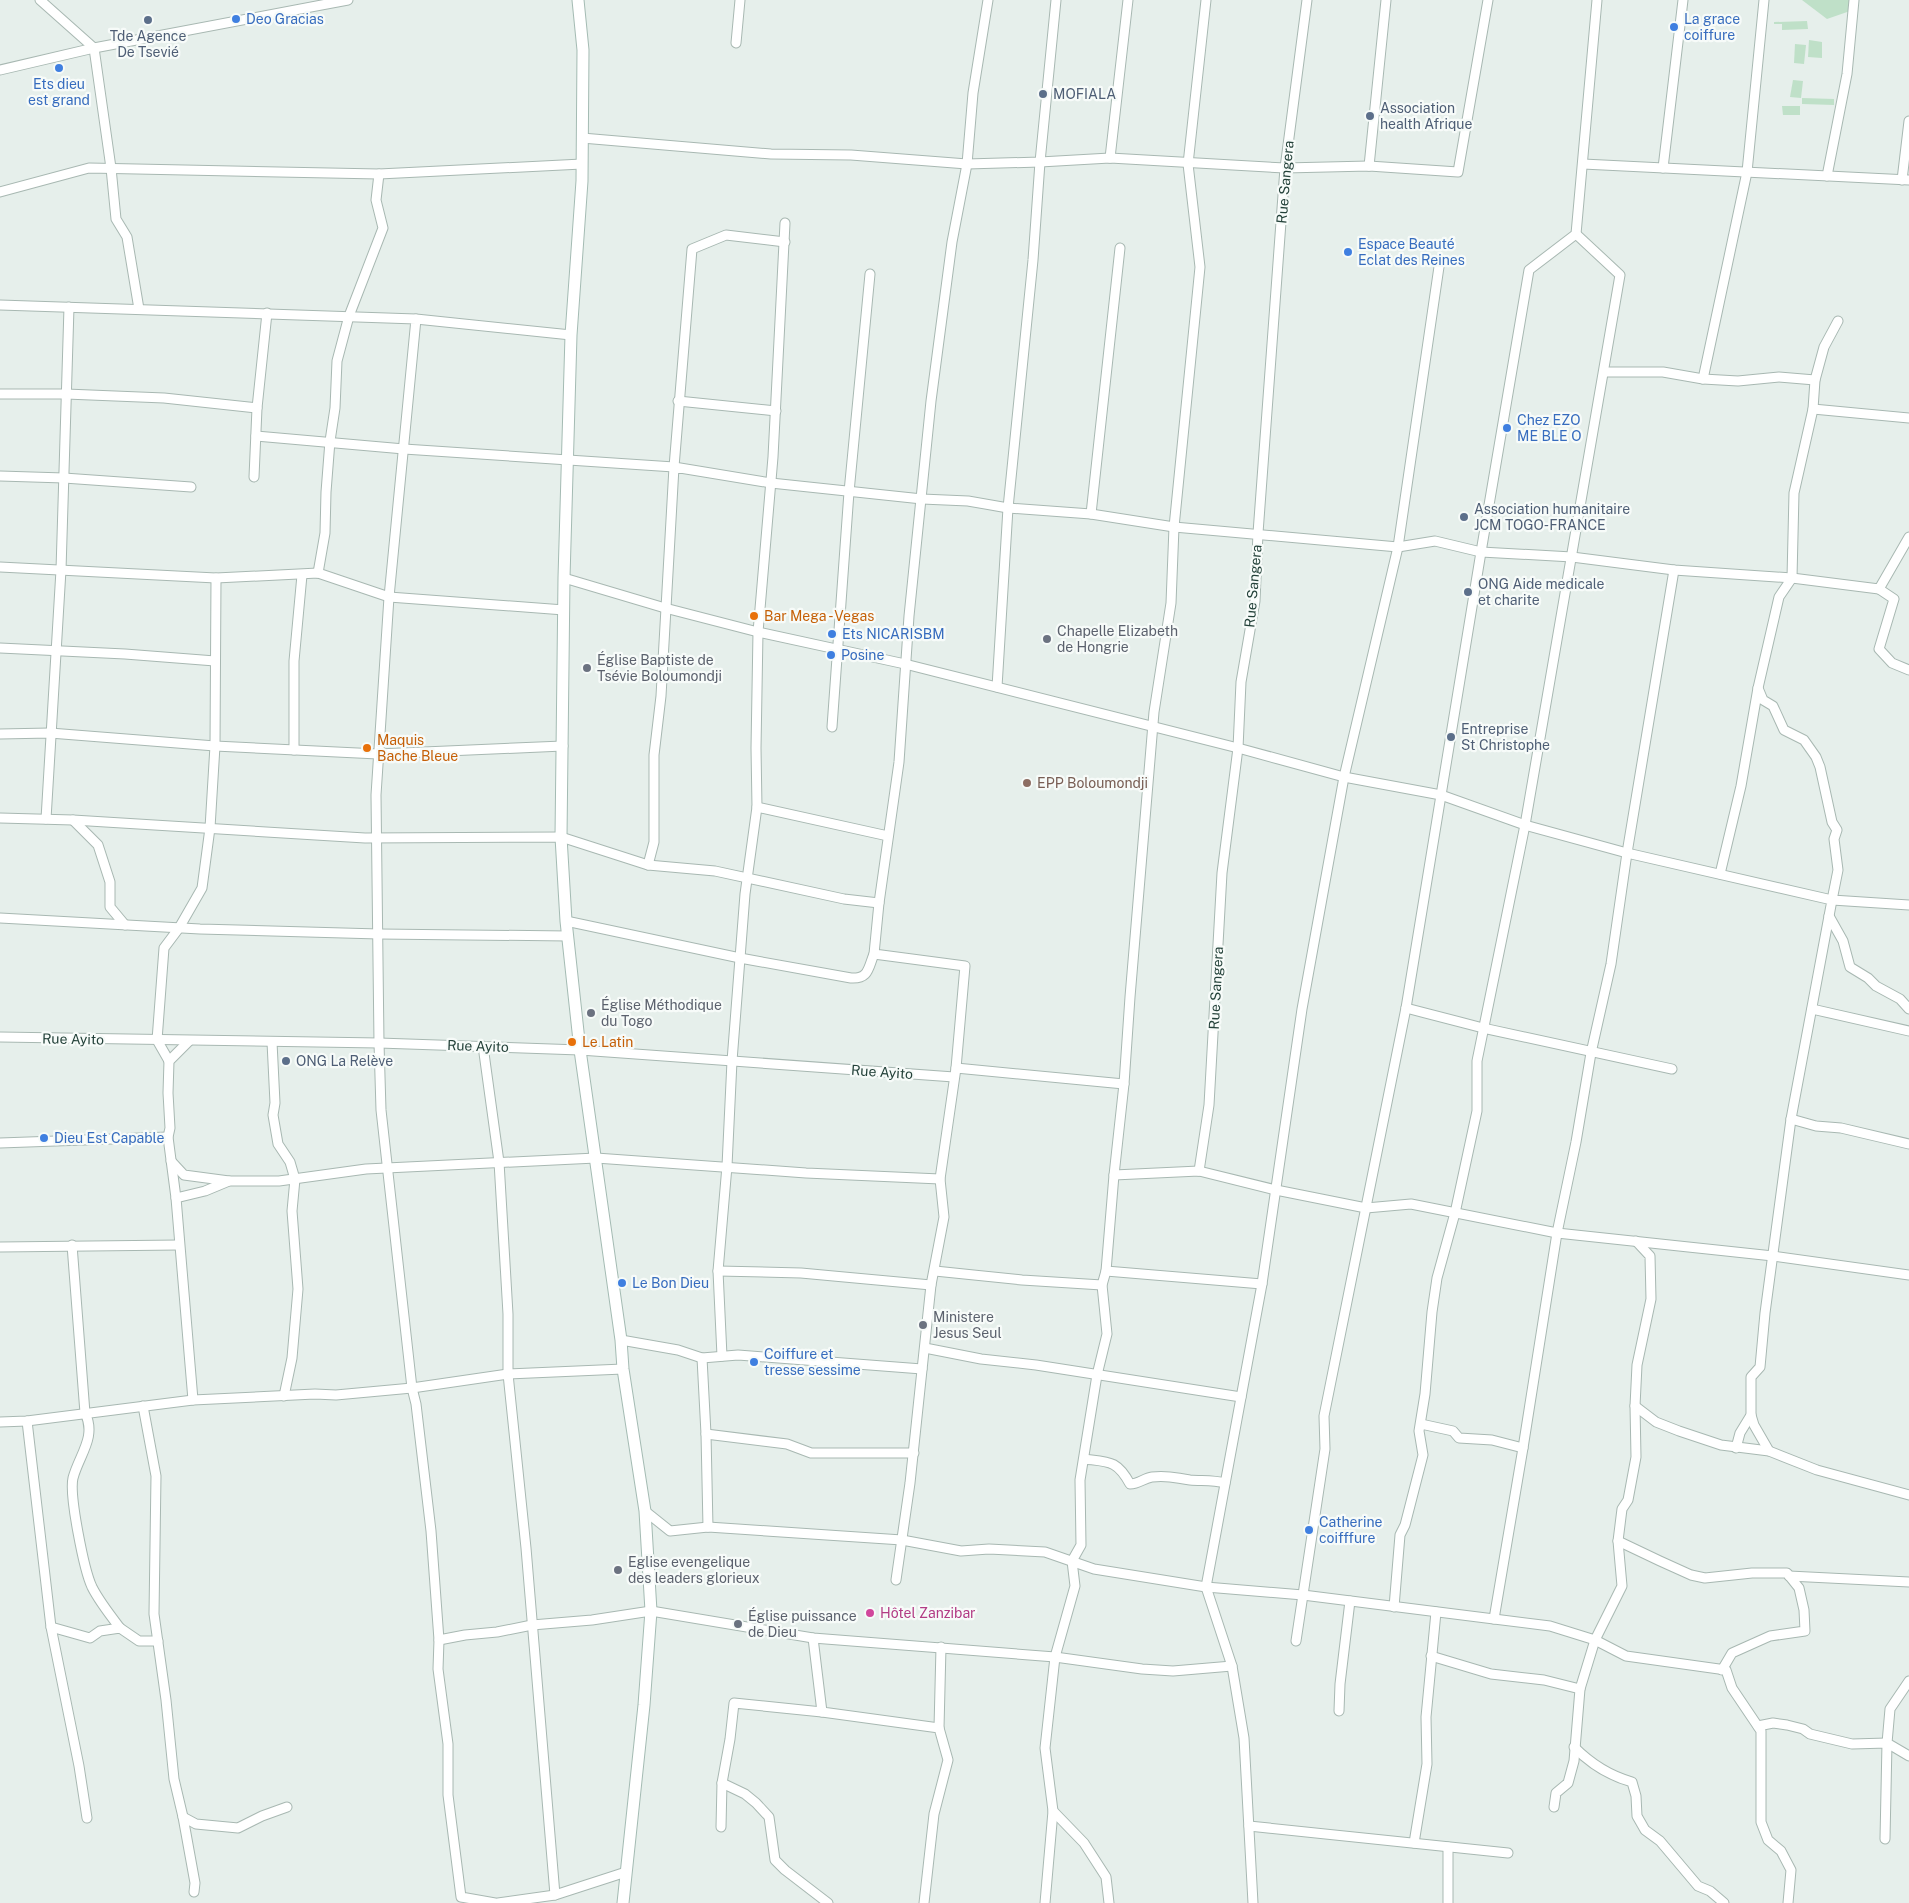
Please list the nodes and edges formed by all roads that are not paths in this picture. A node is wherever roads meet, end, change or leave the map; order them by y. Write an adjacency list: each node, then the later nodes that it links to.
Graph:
1 (40, 0): 18 (street)
2 (348, 0): 16 (street)
3 (578, 0): 21 (street)
4 (740, 0): 17 (street)
5 (988, 0): 25 (street)
6 (1056, 0): 23 (street)
7 (1128, 0): 22 (street)
8 (1206, 0): 26 (street)
9 (1308, 0): 30 (street, Rue Sangera)
10 (1386, 0): 28 (street)
11 (1488, 0): 28 (street)
12 (1597, 0): 27 (street)
13 (1683, 0): 31 (street)
14 (1764, 0): 32 (street)
15 (1854, 0): 34 (street)
16 (295, 5): 18 (street)
17 (736, 43)
18 (94, 48): 19 (street); 29 (street)
19 (0, 70)
20 (1909, 121): 35 (street)
21 (582, 138): 24 (street); 25 (street)
22 (1110, 158): 23 (street); 26 (street)
23 (1040, 162): 25 (street); 73 (street)
24 (582, 164): 33 (street); 50 (street)
25 (967, 164): 72 (street)
26 (1188, 164): 30 (street); 75 (street)
27 (1583, 164): 31 (street); 38 (street)
28 (1369, 166): 30 (street)
29 (111, 168): 33 (street); 36 (street); 45 (street)
30 (1285, 168): 76 (street, Rue Sangera)
31 (1663, 168): 32 (street)
32 (1747, 172): 34 (street); 52 (street)
33 (379, 174): 47 (street)
34 (1827, 176): 35 (street)
35 (1906, 180)
36 (0, 192)
37 (785, 223): 39 (street)
38 (1576, 234): 51 (street); 79 (street)
39 (785, 242): 56 (street); 59 (street)
40 (1120, 248): 74 (street)
41 (1440, 260): 78 (street)
42 (870, 274): 71 (street)
43 (0, 305): 44 (street)
44 (69, 307): 45 (street); 55 (street)
45 (139, 309): 46 (street)
46 (268, 313): 47 (street); 57 (street)
47 (349, 316): 48 (street); 62 (street)
48 (416, 319): 50 (street); 63 (street)
49 (1838, 321): 53 (street)
50 (571, 335): 64 (street)
51 (1604, 372): 52 (street); 80 (street)
52 (1703, 378): 53 (street)
53 (1815, 380): 58 (street)
54 (0, 394): 55 (street)
55 (66, 394): 57 (street); 68 (street)
56 (678, 401): 59 (street); 65 (street)
57 (257, 408): 61 (street)
58 (1813, 409): 60 (street); 88 (street)
59 (776, 411): 69 (street)
60 (1909, 418)
61 (256, 436): 62 (street); 67 (street)
62 (330, 441): 63 (street); 84 (street)
63 (404, 449): 64 (street); 90 (street)
64 (569, 459): 65 (street); 87 (street)
65 (674, 467): 69 (street); 91 (street)
66 (0, 476): 68 (street)
67 (254, 477)
68 (64, 478): 70 (street); 82 (street)
69 (771, 483): 71 (street); 93 (street)
70 (191, 487)
71 (850, 492): 72 (street); 95 (street)
72 (922, 498): 73 (street); 98 (street)
73 (1008, 508): 74 (street); 100 (street)
74 (1091, 514): 75 (street)
75 (1174, 527): 76 (street); 103 (street)
76 (1258, 533): 78 (street); 108 (street, Rue Sangera)
77 (1909, 537): 89 (street)
78 (1398, 547): 79 (street); 111 (street)
79 (1481, 552): 80 (street); 112 (street)
80 (1572, 557): 83 (street); 117 (street)
81 (0, 567): 82 (street)
82 (61, 570): 86 (street); 96 (street)
83 (1674, 570): 88 (street); 122 (street)
84 (318, 573): 85 (street); 90 (street)
85 (302, 575): 86 (street); 109 (street)
86 (216, 578): 97 (street)
87 (564, 578): 91 (street); 92 (street)
88 (1792, 578): 89 (street); 101 (street)
89 (1879, 589): 99 (street)
90 (389, 597): 92 (street); 110 (street)
91 (665, 608): 93 (street); 123 (street)
92 (564, 610): 107 (street)
93 (758, 632): 95 (street); 113 (street)
94 (0, 648): 96 (street)
95 (838, 648): 98 (street); 102 (street)
96 (56, 650): 97 (street); 104 (street)
97 (215, 662): 106 (street)
98 (905, 664): 100 (street); 119 (street)
99 (1909, 670)
100 (997, 687): 103 (street)
101 (1758, 688): 124 (street); 126 (street)
102 (832, 727)
103 (1153, 727): 108 (street); 155 (street)
104 (50, 733): 105 (street); 106 (street); 115 (street)
105 (0, 734)
106 (215, 746): 109 (street); 118 (street)
107 (563, 746): 110 (street); 120 (street)
108 (1238, 748): 111 (street); 165 (street, Rue Sangera)
109 (294, 750): 110 (street)
110 (378, 754): 121 (street)
111 (1344, 777): 112 (street); 170 (street)
112 (1441, 795): 117 (street); 138 (street)
113 (757, 807): 119 (street); 125 (street)
114 (0, 818): 115 (street)
115 (46, 819): 116 (street)
116 (73, 820): 118 (street); 132 (street)
117 (1526, 825): 122 (street); 141 (street)
118 (210, 828): 121 (street); 133 (street)
119 (888, 836): 127 (street)
120 (560, 837): 121 (street); 123 (street); 131 (street)
121 (376, 838): 134 (street)
122 (1627, 853): 124 (street); 150 (street)
123 (648, 865): 125 (street)
124 (1720, 874): 126 (street)
125 (747, 879): 127 (street); 137 (street)
126 (1832, 900): 128 (street); 129 (street)
127 (879, 903): 136 (street)
128 (1909, 905)
129 (1829, 916): 139 (street); 140 (street)
130 (0, 918): 132 (street)
131 (566, 921): 135 (street); 137 (street)
132 (125, 925): 133 (street)
133 (179, 928): 134 (street); 144 (street)
134 (378, 934): 135 (street); 147 (street)
135 (568, 936): 149 (street)
136 (874, 954): 137 (street); 154 (street)
137 (740, 958): 152 (street)
138 (1406, 1008): 141 (street); 172 (street)
139 (1812, 1009): 142 (street); 156 (street)
140 (1909, 1009)
141 (1483, 1028): 150 (street); 173 (street)
142 (1909, 1031)
143 (0, 1037): 144 (street, Rue Ayito)
144 (157, 1040): 145 (street, Rue Ayito); 151 (street)
145 (189, 1041): 146 (street, Rue Ayito); 151 (street)
146 (272, 1042): 147 (street, Rue Ayito); 167 (street)
147 (379, 1043): 148 (street, Rue Ayito); 164 (street)
148 (482, 1046): 149 (street, Rue Ayito); 162 (street)
149 (580, 1050): 152 (street, Rue Ayito); 160 (street)
150 (1590, 1053): 153 (street); 174 (street)
151 (170, 1061): 157 (street)
152 (732, 1061): 154 (street, Rue Ayito); 163 (street)
153 (1672, 1069)
154 (955, 1073): 155 (street, Rue Ayito); 168 (street)
155 (1124, 1084): 166 (street)
156 (1792, 1119): 159 (street); 179 (street)
157 (168, 1137): 158 (street); 161 (street)
158 (0, 1143)
159 (1909, 1144)
160 (596, 1158): 162 (street); 163 (street); 187 (street)
161 (171, 1161): 169 (street); 171 (street)
162 (499, 1162): 164 (street); 193 (street)
163 (727, 1166): 168 (street); 180 (street)
164 (388, 1169): 167 (street); 195 (street)
165 (1199, 1171): 166 (street); 170 (street)
166 (1114, 1175): 182 (street)
167 (295, 1179): 169 (street); 196 (street)
168 (940, 1179): 181 (street)
169 (229, 1181): 171 (street)
170 (1276, 1190): 172 (street); 184 (street)
171 (176, 1198): 177 (street)
172 (1366, 1208): 173 (street); 223 (street)
173 (1455, 1213): 174 (street); 205 (street)
174 (1557, 1233): 175 (street); 207 (street)
175 (1636, 1242): 179 (street); 200 (street)
176 (72, 1245): 177 (street); 178 (street); 201 (street)
177 (179, 1245): 198 (street)
178 (0, 1247)
179 (1773, 1256): 183 (street); 202 (street)
180 (718, 1271): 185 (street); 189 (street)
181 (935, 1271): 185 (street); 186 (street)
182 (1106, 1271): 184 (street); 186 (street)
183 (1909, 1275)
184 (1262, 1284): 197 (street)
185 (931, 1285): 188 (street)
186 (1102, 1285): 194 (street)
187 (621, 1340): 190 (street); 191 (street)
188 (925, 1348): 192 (street); 194 (street)
189 (722, 1356): 190 (street); 192 (street)
190 (702, 1358): 206 (street)
191 (623, 1369): 193 (street); 214 (street)
192 (922, 1369): 210 (street)
193 (508, 1374): 195 (street); 229 (street)
194 (1097, 1375): 197 (street); 211 (street)
195 (412, 1388): 196 (street); 233 (street)
196 (284, 1396): 198 (street)
197 (1241, 1397): 212 (street)
198 (193, 1400): 199 (street)
199 (143, 1406): 201 (street); 235 (street)
200 (1635, 1406): 208 (street); 217 (street)
201 (86, 1413): 203 (street); 231 (street)
202 (1751, 1415): 208 (street); 209 (street)
203 (27, 1421): 204 (street); 230 (street)
204 (0, 1422)
205 (1421, 1424): 207 (street); 225 (street)
206 (706, 1434): 210 (street); 215 (street)
207 (1523, 1448): 228 (street)
208 (1736, 1448): 209 (street)
209 (1769, 1451): 213 (street)
210 (914, 1453): 216 (street)
211 (1084, 1459): 212 (street); 218 (street)
212 (1225, 1483): 222 (street)
213 (1909, 1495)
214 (644, 1511): 215 (street); 226 (street)
215 (708, 1527): 216 (street)
216 (902, 1540): 218 (street); 220 (street)
217 (1618, 1540): 219 (street); 234 (street)
218 (1072, 1561): 222 (street); 239 (street)
219 (1789, 1576): 221 (street); 241 (street)
220 (896, 1580)
221 (1909, 1582)
222 (1206, 1588): 223 (street); 240 (street)
223 (1303, 1595): 224 (street); 236 (street)
224 (1350, 1601): 225 (street); 244 (street)
225 (1394, 1607): 227 (street)
226 (651, 1611): 229 (street); 232 (street); 263 (street)
227 (1436, 1612): 228 (street); 238 (street)
228 (1494, 1619): 234 (street)
229 (532, 1625): 233 (street); 265 (street)
230 (52, 1627): 231 (street); 256 (street)
231 (120, 1628): 235 (street)
232 (813, 1638): 237 (street); 245 (street)
233 (438, 1640): 266 (street)
234 (1595, 1640): 241 (street); 243 (street)
235 (158, 1641): 255 (street)
236 (1296, 1641)
237 (941, 1647): 239 (street); 247 (street)
238 (1431, 1656): 243 (street); 260 (street)
239 (1055, 1657): 240 (street); 254 (street)
240 (1232, 1666): 257 (street)
241 (1722, 1670): 246 (street)
242 (1909, 1680): 248 (street)
243 (1580, 1689): 249 (street)
244 (1339, 1711)
245 (822, 1712): 247 (street); 251 (street)
246 (1758, 1726): 248 (street); 275 (street)
247 (939, 1728): 269 (street)
248 (1887, 1743): 250 (street); 259 (street)
249 (1574, 1747): 253 (street); 274 (street)
250 (1909, 1756)
251 (722, 1783): 258 (street); 268 (street)
252 (287, 1807): 255 (street)
253 (1554, 1807)
254 (1053, 1811): 270 (street); 271 (street)
255 (183, 1817): 264 (street)
256 (87, 1818)
257 (1249, 1826): 260 (street); 272 (street)
258 (721, 1827)
259 (1885, 1839)
260 (1414, 1843): 261 (street)
261 (1448, 1847): 262 (street); 273 (street)
262 (1508, 1853)
263 (626, 1872): 265 (street); 267 (street)
264 (194, 1892)
265 (555, 1895): 266 (street)
266 (496, 1903)
267 (623, 1903)
268 (828, 1903)
269 (924, 1903)
270 (1045, 1903)
271 (1109, 1903)
272 (1253, 1903)
273 (1448, 1903)
274 (1724, 1903)
275 (1788, 1903)

